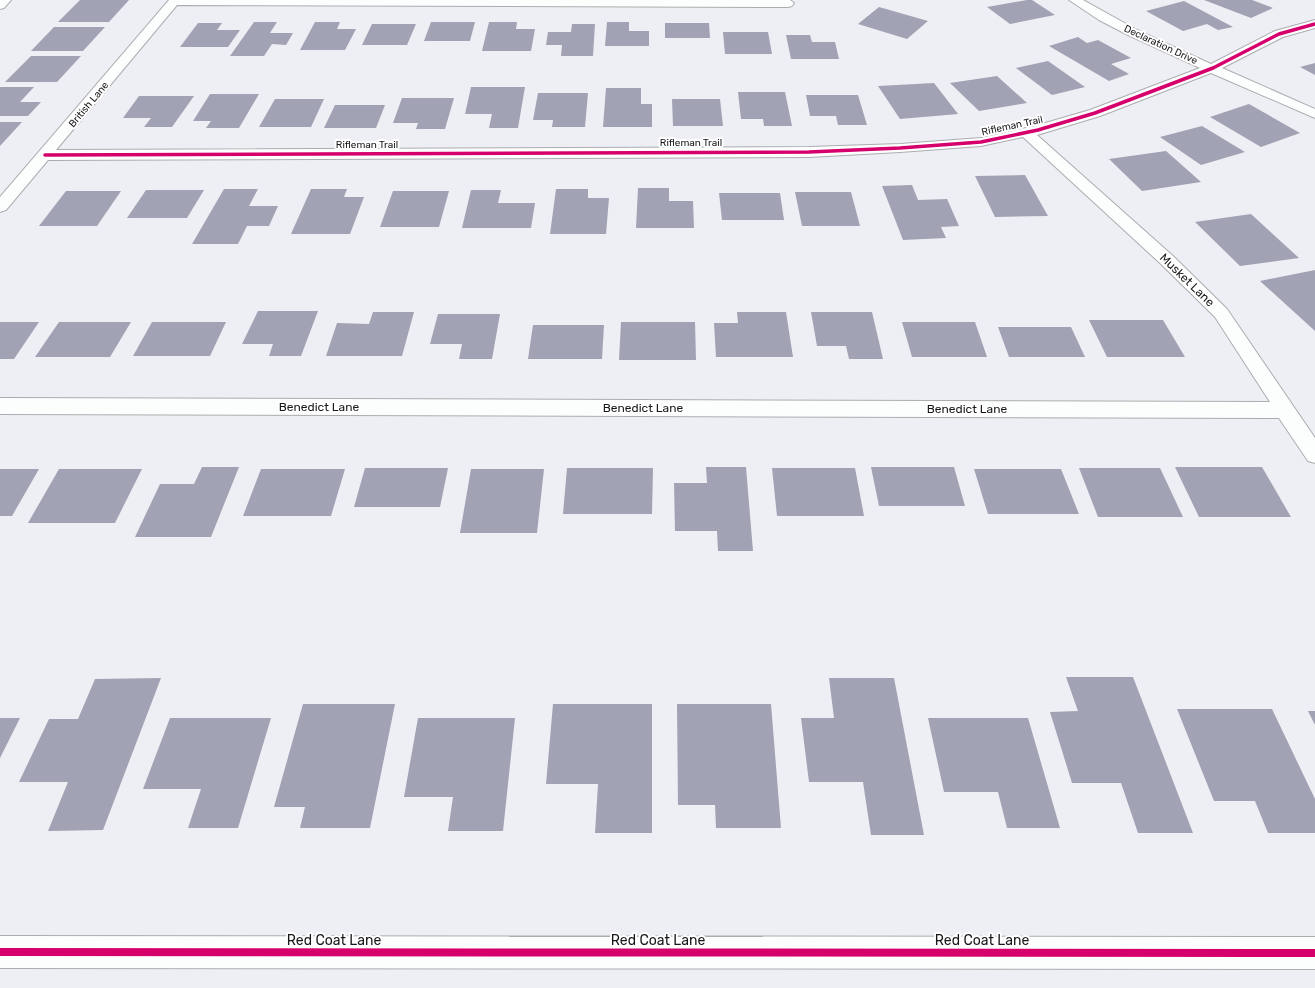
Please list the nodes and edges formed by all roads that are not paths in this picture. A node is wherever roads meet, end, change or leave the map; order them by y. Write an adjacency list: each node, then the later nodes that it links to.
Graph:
1 (5, 0): 5 (street)
2 (1075, 0): 7 (street, Declaration Drive)
3 (174, 1): 4 (street); 10 (street, British Lane)
4 (788, 2)
5 (0, 5)
6 (1315, 24): 7 (street, Rifleman Trail)
7 (1213, 68): 8 (street, Declaration Drive); 9 (street, Rifleman Trail)
8 (1315, 114)
9 (1027, 133): 10 (street, Rifleman Trail); 13 (street, Musket Lane)
10 (45, 155): 11 (street, British Lane)
11 (0, 206)
12 (0, 406): 13 (street, Benedict Lane)
13 (1286, 410): 14 (street, Musket Lane)
14 (1315, 455)
15 (0, 952): 16 (street, Red Coat Lane)
16 (1315, 953)

